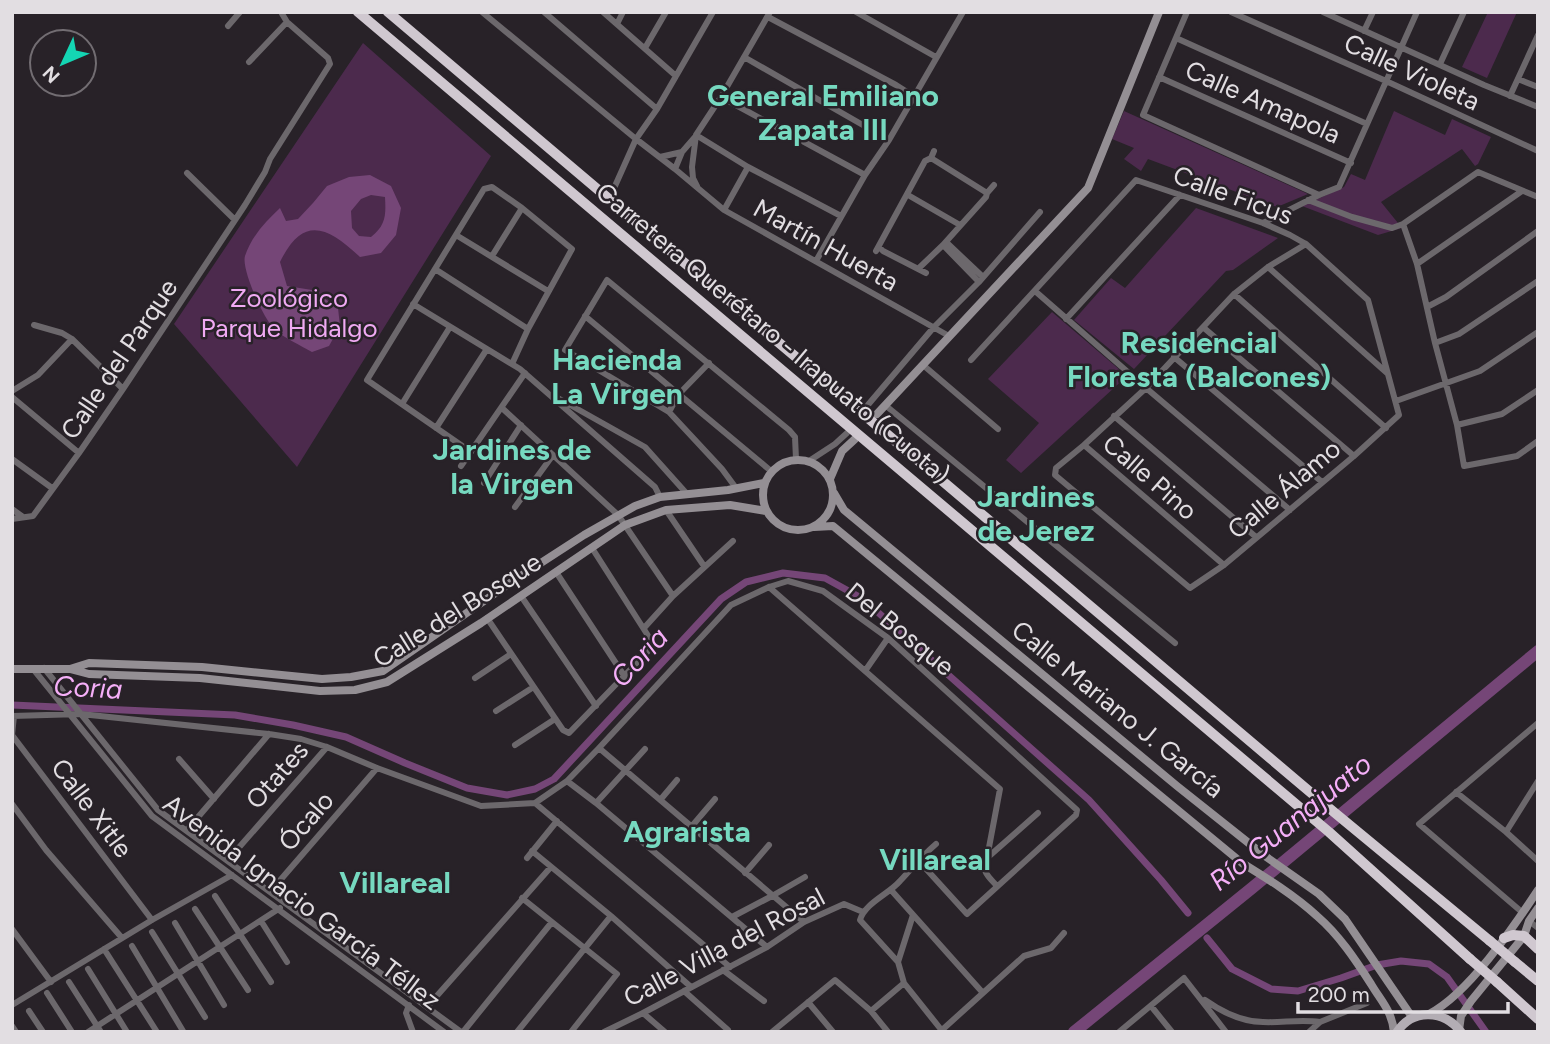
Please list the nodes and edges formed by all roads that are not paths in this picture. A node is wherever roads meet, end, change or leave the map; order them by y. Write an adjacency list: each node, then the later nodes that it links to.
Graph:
1 (240, 12): 26 (street)
2 (281, 12): 24 (street)
3 (358, 12): 304 (highway, Carretera Querétaro - Irapuato (Cuota), bridge)
4 (388, 12): 276 (highway, Carretera Querétaro - Irapuato (Cuota), bridge)
5 (482, 12): 23 (street)
6 (496, 12): 23 (street)
7 (544, 12): 45 (street)
8 (603, 12): 25 (street)
9 (623, 12): 25 (street)
10 (666, 12): 31 (street)
11 (713, 12): 36 (street)
12 (856, 12): 33 (street)
13 (950, 12): 22 (street)
14 (1159, 12): 102 (street)
15 (1187, 12): 29 (street)
16 (1231, 12): 39 (street, Calle Violeta)
17 (1324, 12): 27 (street)
18 (1373, 12): 27 (street)
19 (1417, 12): 30 (street)
20 (1464, 12): 35 (street)
21 (769, 14): 32 (street); 43 (street)
22 (961, 15): 33 (street)
23 (491, 20): 48 (street)
24 (287, 22): 34 (street); 72 (street, Calle del Parque)
25 (617, 24): 31 (street)
26 (228, 26)
27 (1364, 31): 30 (street)
28 (1538, 35): 38 (street)
29 (1176, 38): 37 (street); 46 (street)
30 (1401, 47): 35 (street); 39 (street)
31 (645, 48): 36 (street)
32 (744, 57): 42 (street); 49 (street)
33 (936, 57): 43 (street)
34 (249, 62)
35 (1440, 64): 41 (street)
36 (676, 76): 45 (street)
37 (1159, 77): 53 (street, Calle Amapola); 65 (street)
38 (1518, 79): 40 (street); 41 (street)
39 (1386, 80): 46 (street); 51 (street, Calle Violeta)
40 (1538, 87)
41 (1510, 96): 44 (street)
42 (721, 97): 47 (street); 57 (street)
43 (915, 97): 49 (street)
44 (1538, 107)
45 (657, 108): 48 (street)
46 (1367, 124): 53 (street)
47 (696, 135): 50 (street); 54 (street); 60 (street, Martín Huerta)
48 (636, 139): 52 (street); 59 (street)
49 (890, 140): 57 (street)
50 (682, 152): 52 (street); 55 (street)
51 (1538, 152)
52 (660, 157): 55 (street)
53 (1351, 163): 65 (street)
54 (748, 167): 69 (street); 71 (street)
55 (675, 169): 60 (street)
56 (187, 173): 72 (street)
57 (865, 175): 71 (street)
58 (994, 185): 62 (street)
59 (615, 186)
60 (700, 191): 69 (street, Martín Huerta)
61 (1522, 191): 66 (street); 74 (street); 82 (street)
62 (987, 193): 63 (street); 75 (street)
63 (908, 195): 75 (street); 84 (street)
64 (1180, 195): 73 (street, Calle Ficus); 90 (street, Calle Ficus); 95 (street)
65 (1318, 195): 67 (street)
66 (1538, 197)
67 (1308, 200): 73 (street); 74 (street)
68 (522, 208): 77 (street); 80 (street); 89 (street)
69 (724, 210): 81 (street, Martín Huerta)
70 (1040, 212): 87 (street)
71 (841, 216): 81 (street)
72 (234, 219): 115 (street, Calle del Parque)
73 (1263, 223): 79 (street, Calle Ficus)
74 (1403, 223): 82 (street)
75 (960, 225): 78 (street)
76 (1538, 231): 93 (street)
77 (456, 235): 80 (street); 85 (street)
78 (944, 244): 84 (street); 87 (street)
79 (1306, 244): 83 (street); 112 (street, Calle Ficus)
80 (492, 256): 89 (street)
81 (816, 261): 98 (street, Martín Huerta)
82 (1418, 264): 93 (street)
83 (1268, 267): 91 (street); 112 (street)
84 (919, 268): 86 (street)
85 (435, 269): 92 (street); 100 (street)
86 (926, 273)
87 (981, 279): 98 (street)
88 (1538, 281): 104 (street)
89 (548, 291): 100 (street)
90 (1035, 291): 95 (street); 107 (street)
91 (1234, 295): 99 (street); 133 (street)
92 (414, 304): 97 (street); 122 (street)
93 (1427, 307): 104 (street)
94 (585, 316): 108 (street); 119 (street); 126 (street)
95 (1066, 319): 114 (street)
96 (34, 325): 103 (street)
97 (450, 327): 105 (street); 122 (street)
98 (934, 327): 102 (street, Martín Huerta); 124 (street)
99 (1204, 328): 106 (street); 142 (street)
100 (528, 329): 109 (street)
101 (1538, 332): 113 (street)
102 (950, 336): 110 (street)
103 (72, 338): 115 (street); 118 (street)
104 (1435, 343): 113 (street)
105 (487, 349): 109 (street); 132 (street)
106 (1174, 357): 114 (street); 149 (street)
107 (971, 360)
108 (709, 363): 119 (street); 144 (street)
109 (512, 364): 111 (street)
110 (923, 365): 123 (street); 134 (street)
111 (525, 373): 116 (street); 125 (street)
112 (1387, 373): 121 (street, Calle Ficus)
113 (1447, 383): 121 (street); 131 (street)
114 (1146, 388): 129 (street); 160 (street)
115 (123, 389): 140 (street, Calle del Parque)
116 (542, 389): 155 (street); 156 (street)
117 (1538, 390): 131 (street)
118 (12, 391)
119 (678, 395): 126 (street); 147 (street)
120 (12, 397): 140 (street)
121 (1396, 401): 128 (street, Calle Ficus)
122 (402, 404): 132 (street)
123 (885, 405): 127 (street); 179 (street)
124 (867, 406)
125 (502, 408): 130 (street); 139 (street)
126 (670, 412): 153 (street)
127 (877, 414)
128 (1399, 415): 133 (street, Calle Álamo)
129 (1114, 416): 138 (street); 167 (street)
130 (521, 425): 141 (street); 150 (street)
131 (1457, 425): 137 (street)
132 (436, 428): 139 (street)
133 (1386, 428): 142 (street, Calle Álamo)
134 (998, 429)
135 (847, 433): 145 (street)
136 (855, 439): 148 (street)
137 (1538, 441)
138 (1084, 445): 170 (street, Calle Pino); 170 (street, Calle Álamo)
139 (471, 452): 146 (street)
140 (79, 453): 152 (street, Calle del Parque)
141 (553, 454): 157 (street); 162 (street)
142 (1354, 456): 149 (street, Calle Álamo)
143 (12, 459): 152 (street)
144 (796, 459): 145 (street); 147 (street)
145 (809, 461): 148 (street)
146 (461, 466)
147 (771, 471): 151 (street)
148 (830, 479): 154 (street)
149 (1322, 482): 160 (street, Calle Álamo)
150 (484, 483)
151 (764, 483): 153 (street, Calle del Bosque); 161 (street)
152 (52, 488): 163 (street, Calle del Parque)
153 (736, 488): 155 (street, Calle del Bosque)
154 (834, 493): 166 (street); 303 (street, Calle Mariano J. García)
155 (687, 494): 156 (street, Calle del Bosque)
156 (660, 497): 162 (street, Calle del Bosque)
157 (515, 507)
158 (12, 509): 163 (street)
159 (666, 510): 161 (street, Calle del Bosque); 165 (street, Calle del Bosque); 171 (street)
160 (1290, 510): 167 (street, Calle Álamo)
161 (766, 511): 166 (street)
162 (618, 515): 165 (street); 183 (street, Calle del Bosque)
163 (23, 517): 164 (street)
164 (12, 519)
165 (625, 524): 169 (street, Calle del Bosque); 175 (street)
166 (814, 527): 332 (street, Calle Mariano J. García)
167 (1256, 537): 170 (street, Calle Álamo)
168 (733, 541): 171 (street)
169 (592, 548): 172 (street, Calle del Bosque); 177 (street)
170 (1224, 565)
171 (704, 566): 175 (street)
172 (556, 572): 174 (street, Calle del Bosque); 186 (street)
173 (769, 587): 178 (street, Del Bosque); 185 (street); 199 (street, Del Bosque)
174 (521, 596): 176 (street, Calle del Bosque); 189 (street)
175 (673, 596): 177 (street)
176 (487, 618): 180 (street); 183 (street, Calle del Bosque)
177 (644, 628): 186 (street)
178 (888, 638): 185 (street); 231 (street, Del Bosque)
179 (1175, 643)
180 (511, 654): 187 (street); 188 (street)
181 (44, 668): 183 (street, Calle del Bosque); 184 (street, Calle del Bosque); 191 (street, Avenida Ignacio García Téllez)
182 (12, 669): 184 (street, Calle del Bosque)
183 (70, 669)
184 (34, 670): 190 (street, Avenida Ignacio García Téllez)
185 (865, 671): 223 (street)
186 (625, 677): 189 (street)
187 (475, 678)
188 (533, 688): 192 (street); 194 (street)
189 (596, 706): 194 (street)
190 (66, 711): 191 (street); 193 (street); 229 (street, Avenida Ignacio García Téllez)
191 (79, 711): 196 (street); 217 (street, Avenida Ignacio García Téllez)
192 (496, 711)
193 (13, 716): 248 (street, Calle Xitle)
194 (555, 719): 197 (street)
195 (1538, 723): 207 (street)
196 (269, 734): 198 (street); 208 (street)
197 (515, 745)
198 (327, 747): 202 (street); 224 (street, Otates)
199 (599, 748): 203 (street); 205 (street, Del Bosque)
200 (645, 749): 203 (street)
201 (179, 759): 208 (street)
202 (377, 768): 211 (street); 234 (street, Ócalo)
203 (627, 770): 209 (street); 212 (street)
204 (677, 780): 209 (street)
205 (567, 781): 211 (street, Del Bosque); 212 (street)
206 (1538, 781): 218 (street)
207 (1456, 792): 218 (street); 244 (street)
208 (214, 799): 217 (street)
209 (661, 799): 216 (street)
210 (715, 799): 216 (street)
211 (536, 803): 215 (street)
212 (596, 803): 247 (street)
213 (12, 804): 260 (street)
214 (1038, 813): 223 (street)
215 (557, 821): 221 (street); 274 (street)
216 (692, 826): 228 (street)
217 (187, 830): 224 (street, Avenida Ignacio García Téllez)
218 (1506, 832): 226 (street)
219 (936, 844): 225 (street)
220 (769, 845): 228 (street)
221 (532, 851): 222 (street); 227 (street)
222 (527, 858)
223 (987, 858): 231 (street)
224 (228, 860): 234 (street, Avenida Ignacio García Téllez)
225 (918, 860): 231 (street); 232 (street)
226 (1538, 861)
227 (550, 867): 237 (street); 246 (street)
228 (745, 873): 236 (street)
229 (232, 875): 238 (street, Avenida Ignacio García Téllez); 248 (street)
230 (805, 877): 236 (street)
231 (997, 886)
232 (891, 890): 243 (street); 245 (street)
233 (1538, 890): 244 (street)
234 (271, 892): 238 (street, Ócalo); 239 (street, Avenida Ignacio García Téllez)
235 (215, 896): 258 (street)
236 (772, 896): 247 (street); 252 (street)
237 (522, 898): 251 (street); 296 (street)
238 (264, 899): 242 (street, Avenida Ignacio García Téllez)
239 (287, 904): 242 (street); 262 (street, Avenida Ignacio García Téllez)
240 (1538, 908): 250 (street)
241 (195, 909): 264 (street)
242 (278, 910): 249 (street); 269 (street, Avenida Ignacio García Téllez)
243 (863, 912): 252 (street, Calle Villa del Rosal); 272 (street)
244 (1523, 913): 261 (street)
245 (913, 915): 272 (street); 285 (street)
246 (611, 916): 266 (street); 282 (street)
247 (732, 917): 265 (street)
248 (152, 920): 260 (street)
249 (261, 920): 258 (street); 271 (street)
250 (1529, 921): 254 (street); 259 (street)
251 (552, 922): 266 (street); 321 (street)
252 (804, 922): 265 (street, Calle Villa del Rosal)
253 (175, 923): 270 (street)
254 (1538, 928)
255 (12, 929): 277 (street)
256 (152, 932): 275 (street)
257 (1064, 933): 285 (street)
258 (240, 934): 264 (street); 279 (street)
259 (1524, 936): 261 (highway); 268 (highway); 312 (street)
260 (122, 938): 267 (street)
261 (1504, 938): 301 (street)
262 (344, 945): 269 (street); 296 (street, Avenida Ignacio García Téllez)
263 (132, 946): 281 (street)
264 (220, 947): 270 (street); 283 (street)
265 (767, 947): 274 (street, Calle Villa del Rosal)
266 (586, 948): 322 (street); 323 (street)
267 (104, 949): 277 (street); 288 (street)
268 (1538, 949)
269 (338, 952): 294 (street, Avenida Ignacio García Téllez)
270 (198, 961): 275 (street); 293 (street)
271 (287, 962)
272 (898, 962): 280 (street)
273 (88, 969): 299 (street)
274 (727, 969): 282 (street, Calle Villa del Rosal); 289 (street)
275 (178, 974): 281 (street); 302 (street)
276 (1538, 981)
277 (51, 982): 292 (street)
278 (69, 982): 307 (street)
279 (271, 982)
280 (904, 983): 298 (street); 311 (street)
281 (157, 987): 288 (street); 310 (street)
282 (691, 987): 284 (street, Calle Villa del Rosal)
283 (248, 990)
284 (684, 991): 300 (street, Calle Villa del Rosal); 308 (street)
285 (983, 992): 311 (street)
286 (47, 993): 315 (street)
287 (1197, 995): 295 (street); 305 (street); 330 (street)
288 (136, 1000): 299 (street); 318 (street)
289 (764, 1001)
290 (808, 1002): 298 (street); 309 (street); 326 (street)
291 (1367, 1003): 305 (street)
292 (12, 1005)
293 (224, 1005)
294 (409, 1005): 319 (street); 320 (street, Avenida Ignacio García Téllez)
295 (1151, 1006): 328 (street); 329 (street)
296 (427, 1007): 321 (street, Avenida Ignacio García Téllez)
297 (29, 1011): 314 (street)
298 (871, 1011): 327 (street)
299 (116, 1013): 307 (street); 317 (street)
300 (643, 1013): 324 (street, Calle Villa del Rosal); 325 (street)
301 (1429, 1014): 303 (main road); 312 (main road)
302 (205, 1017)
303 (1412, 1017): 332 (main road)
304 (1538, 1020)
305 (1320, 1022): 331 (street)
306 (12, 1026): 313 (street)
307 (99, 1029): 316 (street)
308 (728, 1030)
309 (776, 1030)
310 (183, 1031)
311 (942, 1031)
312 (1460, 1031)
313 (16, 1032)
314 (43, 1032)
315 (72, 1032)
316 (88, 1032)
317 (127, 1032)
318 (158, 1032)
319 (413, 1032)
320 (444, 1032)
321 (462, 1032)
322 (517, 1032)
323 (571, 1032)
324 (604, 1032)
325 (665, 1032)
326 (833, 1032)
327 (888, 1032)
328 (1119, 1032)
329 (1172, 1032)
330 (1226, 1032)
331 (1308, 1032)
332 (1396, 1032)

